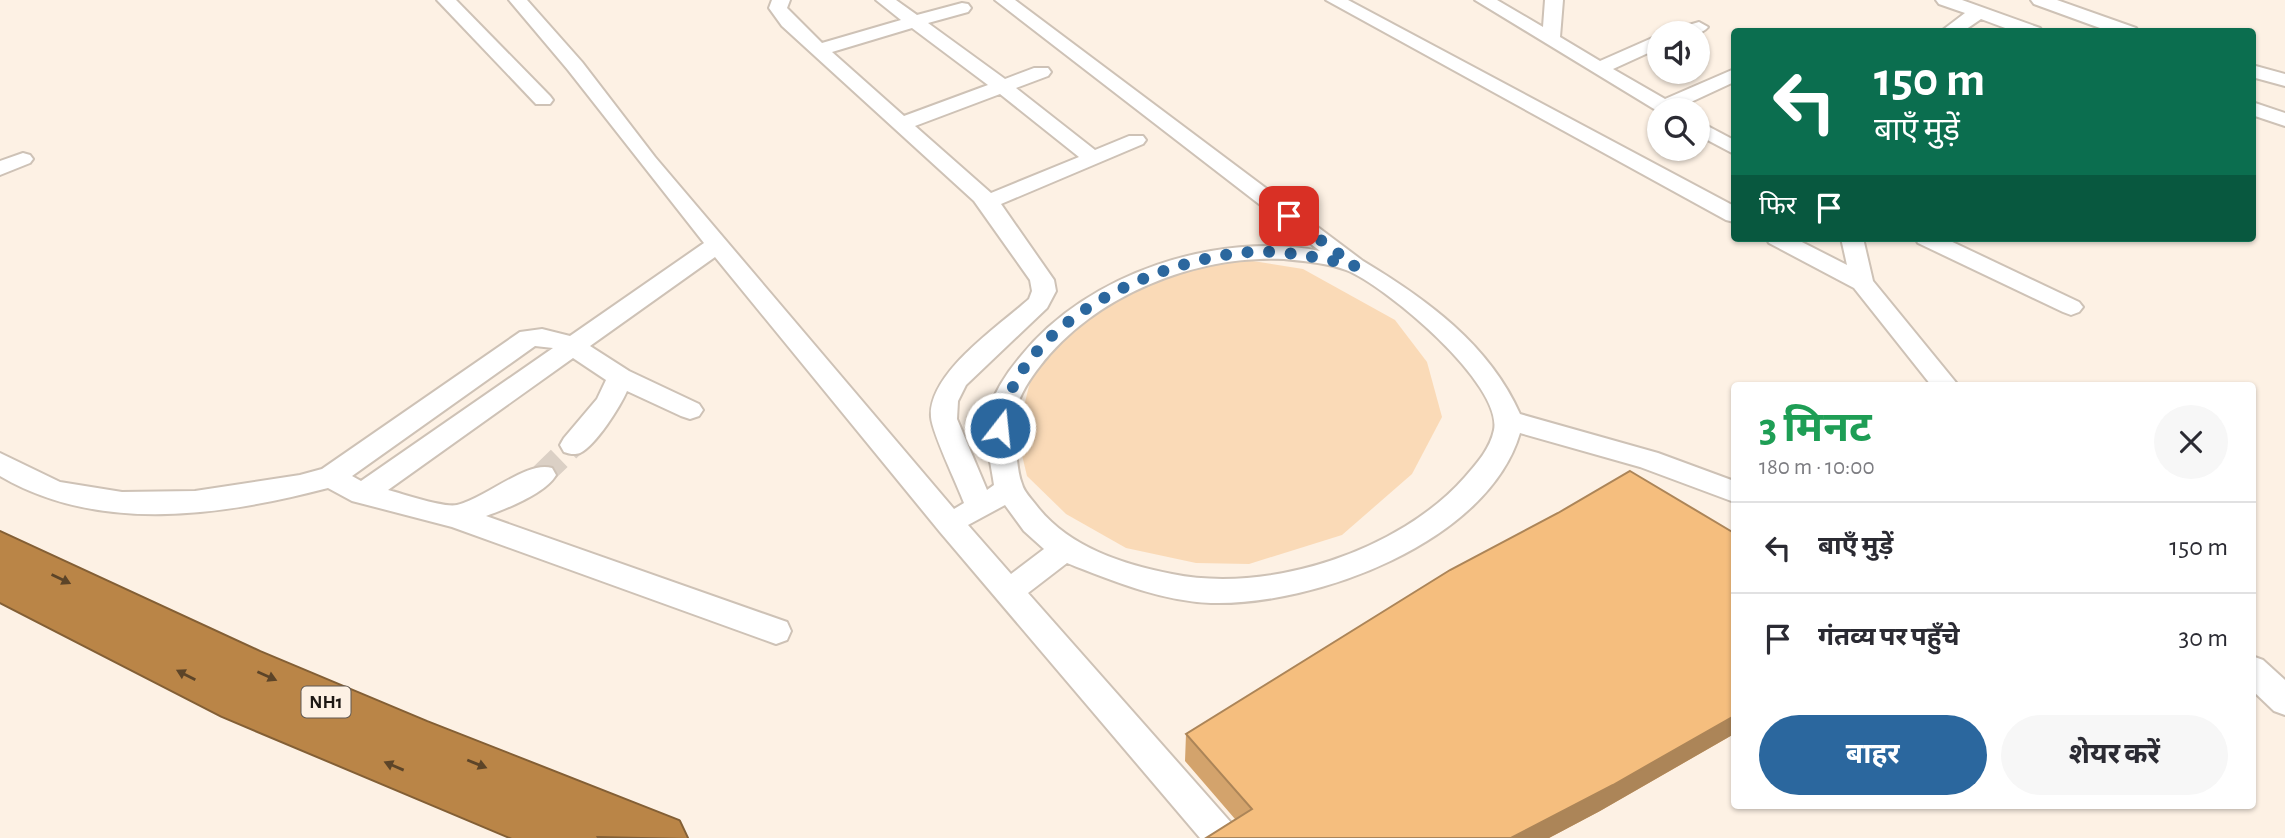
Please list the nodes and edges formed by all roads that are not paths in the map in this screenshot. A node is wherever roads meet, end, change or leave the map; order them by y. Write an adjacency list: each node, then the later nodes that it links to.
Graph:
1 (446, 0): 28 (street)
2 (518, 0): 43 (street)
3 (780, 0): 19 (street)
4 (885, 0): 13 (street)
5 (1004, 0): 44 (street)
6 (1335, 0): 39 (street)
7 (1484, 0): 17 (street)
8 (1554, 0): 17 (street)
9 (1945, 0): 12 (street)
10 (2040, 0): 16 (street)
11 (962, 8): 13 (street)
12 (1979, 12): 14 (street); 15 (street)
13 (915, 22): 19 (street); 25 (street)
14 (1955, 28)
15 (2023, 28)
16 (2119, 28)
17 (1551, 40): 20 (street)
18 (1647, 46): 20 (street)
19 (817, 50): 31 (street)
20 (1599, 68): 26 (street)
21 (1041, 72): 25 (street)
22 (2256, 72): 24 (street)
23 (1731, 77): 27 (street)
24 (2285, 80)
25 (1002, 86): 31 (street); 35 (street)
26 (1649, 98)
27 (1689, 98)
28 (543, 100)
29 (2256, 109): 30 (street)
30 (2285, 120)
31 (901, 124): 38 (street)
32 (1710, 134): 34 (street)
33 (1136, 140): 35 (street)
34 (1731, 147)
35 (1092, 157): 38 (street)
36 (23, 159): 37 (street)
37 (0, 169)
38 (988, 202): 59 (street)
39 (1731, 213)
40 (1785, 242): 45 (street)
41 (1853, 242): 45 (street)
42 (1934, 242): 46 (street)
43 (718, 244): 47 (street); 61 (street)
44 (1355, 266): 51 (street); 56 (street)
45 (1862, 283): 49 (street)
46 (2071, 307)
47 (573, 346): 48 (street); 55 (street); 58 (street)
48 (620, 377): 50 (street); 52 (street)
49 (1943, 382)
50 (690, 410)
51 (1508, 420): 57 (street); 62 (street)
52 (573, 445)
53 (0, 463): 55 (street)
54 (542, 475): 60 (street)
55 (331, 477): 58 (street)
56 (1009, 490): 59 (street); 62 (street)
57 (1731, 491)
58 (362, 494): 60 (street)
59 (979, 507): 61 (street)
60 (456, 517): 65 (street)
61 (950, 524): 64 (street)
62 (1064, 550): 64 (street)
63 (5, 567): 68 (highway, NH1, one-way to 63); 69 (highway, NH1, one-way to 69)
64 (1009, 592): 70 (street)
65 (776, 631)
66 (2256, 673): 67 (street)
67 (2285, 701)
68 (570, 838)
69 (661, 838)
70 (1222, 838)

